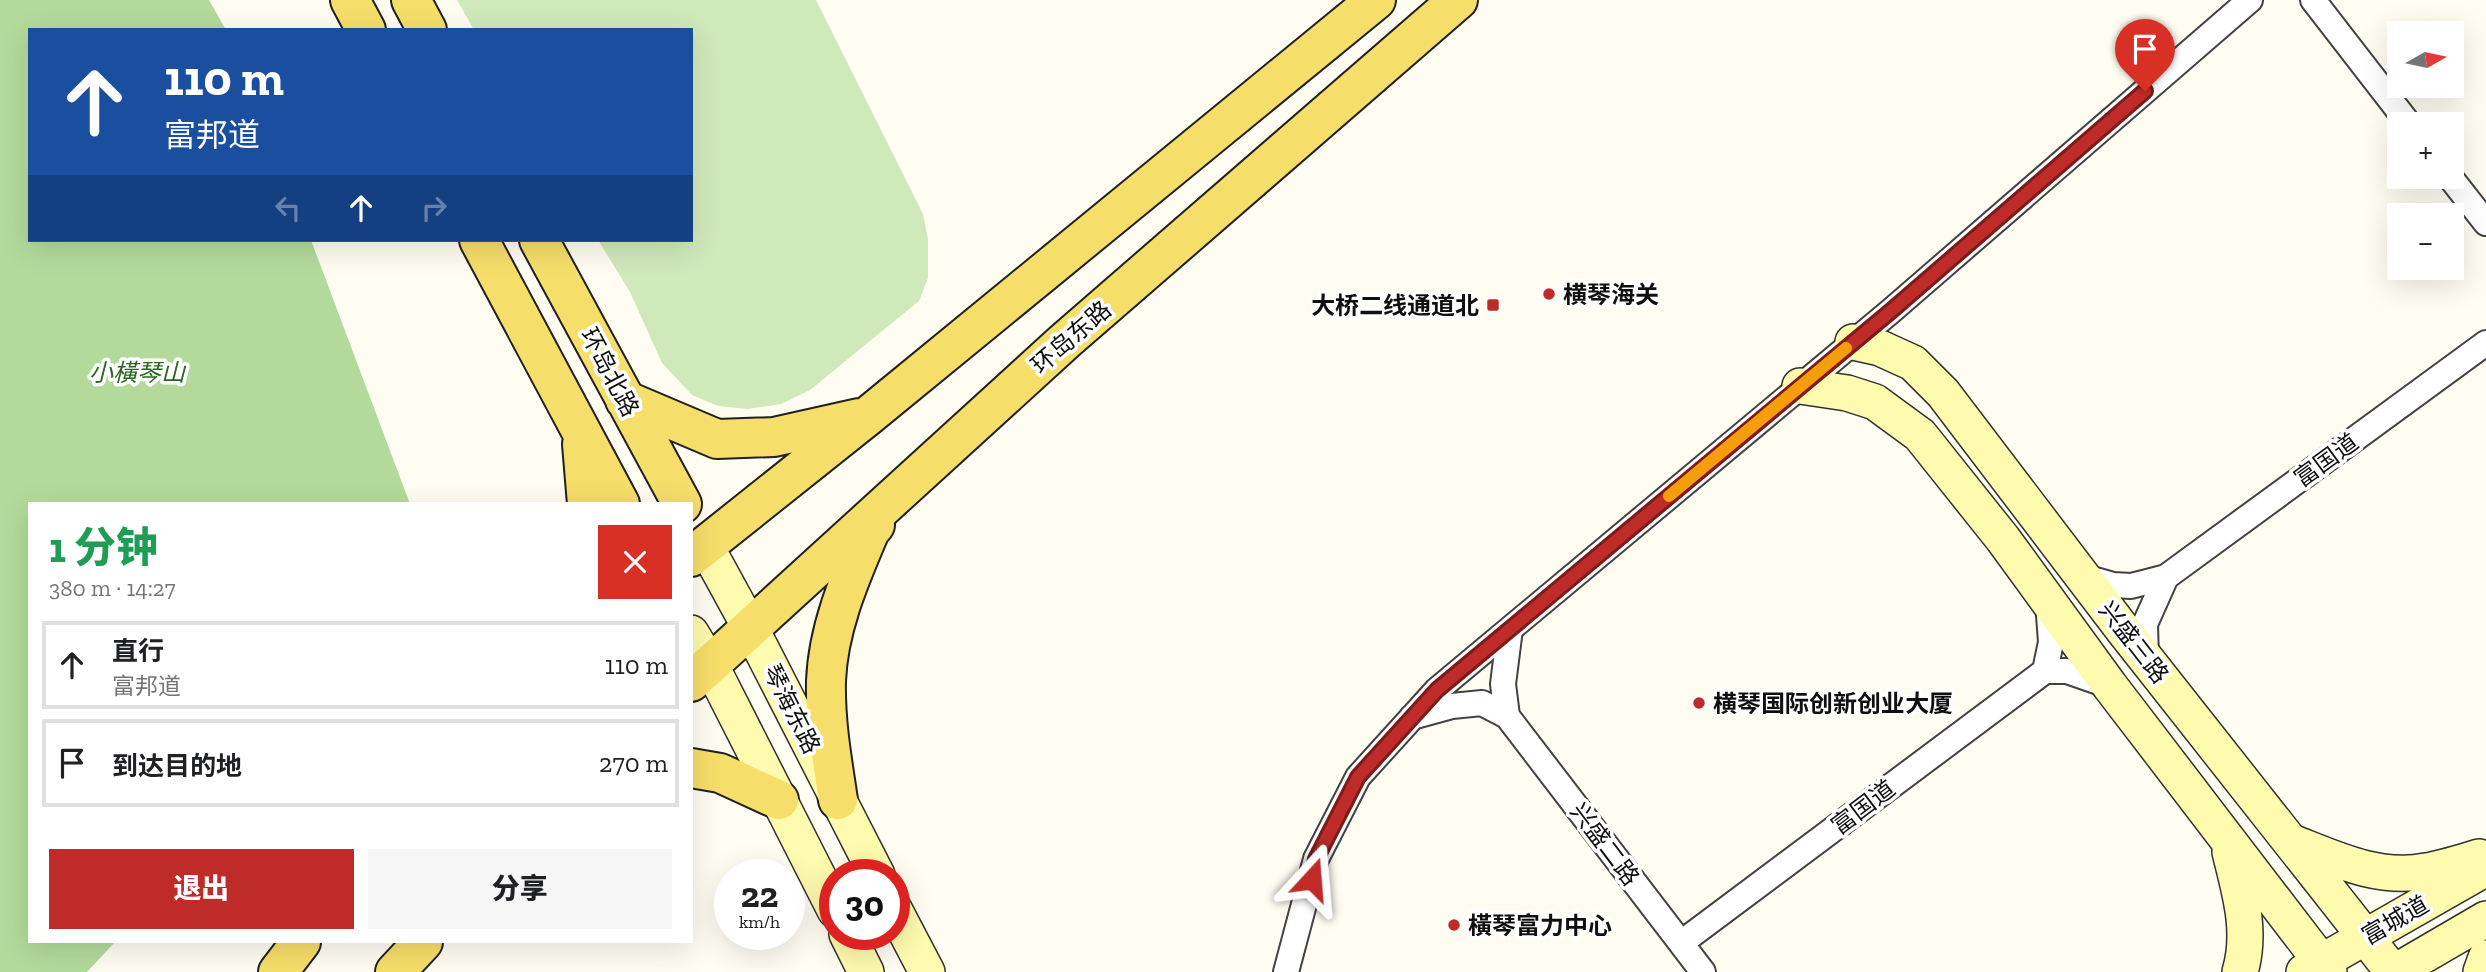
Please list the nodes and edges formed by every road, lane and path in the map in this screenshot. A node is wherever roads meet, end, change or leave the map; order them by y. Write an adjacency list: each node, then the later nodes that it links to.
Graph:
1 (350, 0): 7 (main road)
2 (411, 0): 8 (main road)
3 (1376, 0): 18 (main road)
4 (1458, 0): 20 (main road, 环岛东路)
5 (2250, 0): 14 (street)
6 (2313, 0): 9 (street)
7 (365, 28)
8 (426, 28)
9 (2400, 112)
10 (2459, 189): 11 (street)
11 (2486, 223)
12 (480, 242): 19 (main road)
13 (540, 242): 17 (main road, 环岛北路)
14 (1853, 342): 16 (street); 25 (street, 兴盛三路)
15 (2486, 343): 26 (street, 富国道)
16 (1800, 386): 27 (street, 兴盛三路); 29 (street)
17 (625, 400): 18 (main road); 23 (main road, 环岛北路)
18 (868, 416): 24 (main road)
19 (580, 428): 21 (main road); 22 (main road)
20 (917, 474): 28 (main road, 环岛东路); 39 (main road)
21 (587, 502)
22 (619, 502)
23 (681, 502)
24 (696, 541): 28 (street, 琴海东路)
25 (2085, 577): 26 (street); 31 (street, 兴盛三路)
26 (2166, 578): 31 (street)
27 (2048, 602): 32 (street); 34 (street, 兴盛三路)
28 (751, 629): 33 (main road, 环岛东路); 39 (street, 琴海东路)
29 (1510, 629): 35 (street); 36 (street)
30 (693, 641): 33 (street)
31 (2146, 659): 41 (street, 兴盛三路)
32 (2045, 671): 34 (street); 51 (street, 富国道)
33 (701, 674): 38 (street)
34 (2110, 686): 40 (street, 兴盛三路)
35 (1507, 716): 36 (street); 51 (street, 兴盛二路)
36 (1412, 718): 59 (street)
37 (693, 768): 38 (main road)
38 (779, 800): 45 (street)
39 (838, 800): 43 (street, 琴海东路)
40 (2227, 839): 54 (street, 兴盛三路); 61 (street)
41 (2291, 842): 42 (street); 47 (street, 兴盛三路)
42 (2486, 856)
43 (869, 859)
44 (2486, 868): 47 (street, 富城道)
45 (819, 879)
46 (2486, 919): 62 (street, 富城道)
47 (2366, 936): 54 (street, 富城道); 62 (street, 兴盛三路)
48 (910, 940): 58 (street)
49 (300, 943): 55 (main road)
50 (422, 943): 56 (main road)
51 (1681, 943): 60 (street, 兴盛二路)
52 (855, 950): 57 (street)
53 (2486, 958): 63 (street)
54 (2318, 969)
55 (278, 972)
56 (395, 972)
57 (866, 972)
58 (927, 972)
59 (1286, 972)
60 (1703, 972)
61 (2240, 972)
62 (2394, 972)
63 (2481, 972)

